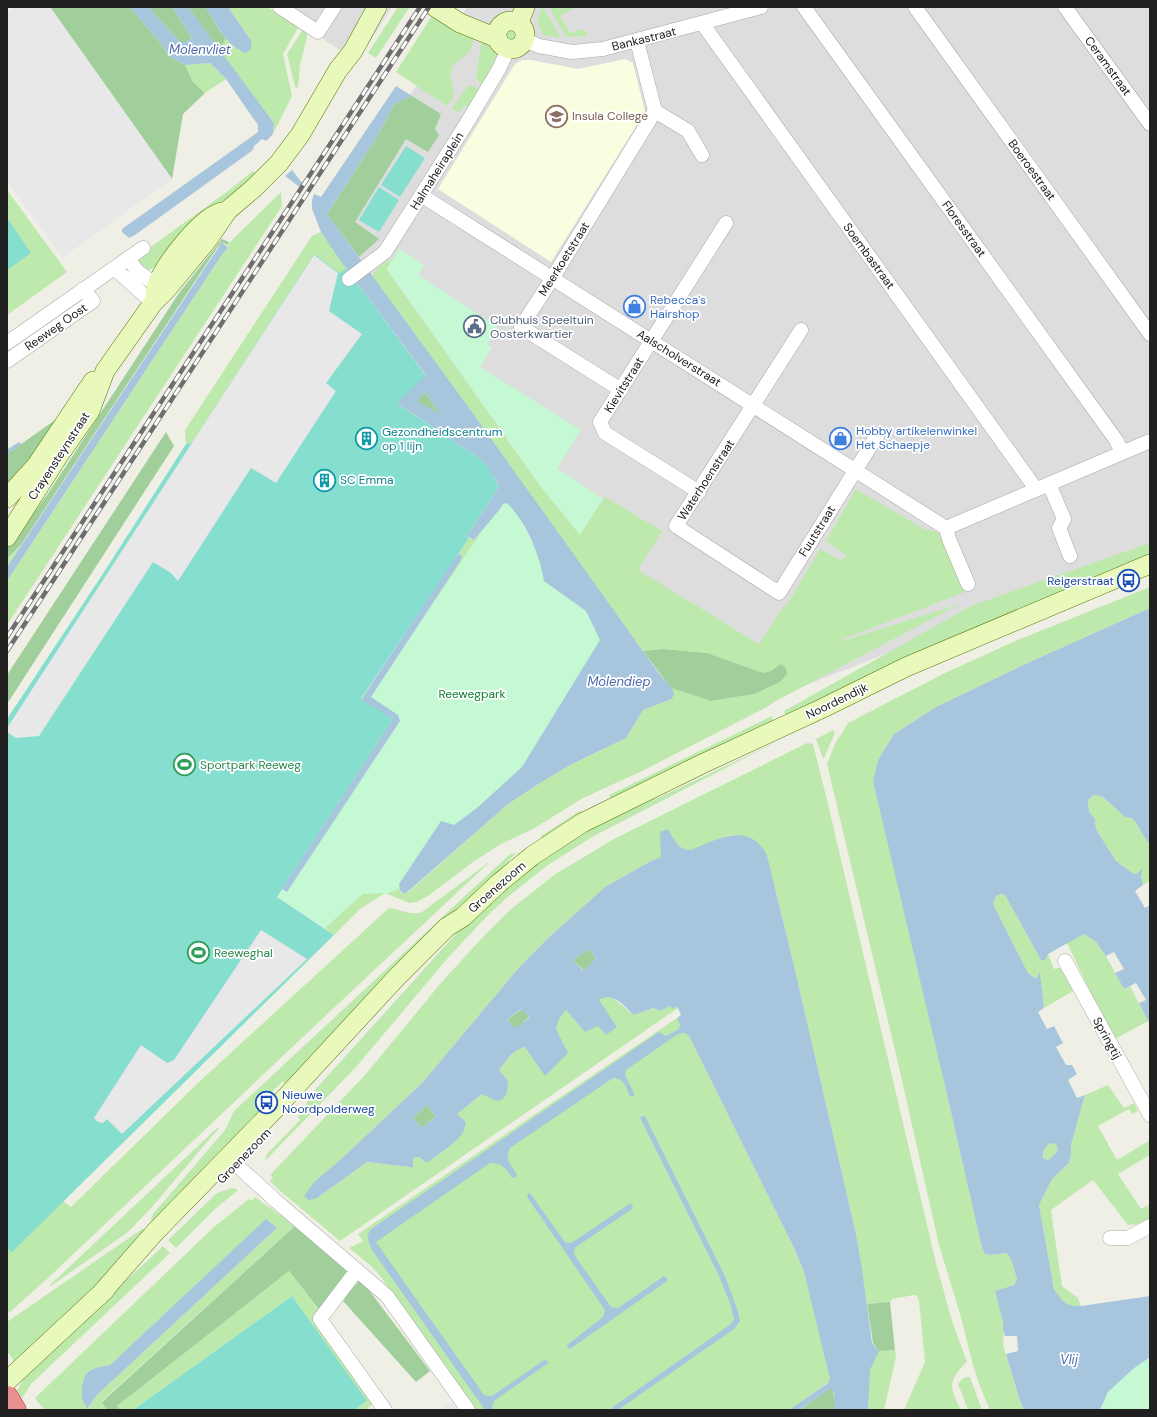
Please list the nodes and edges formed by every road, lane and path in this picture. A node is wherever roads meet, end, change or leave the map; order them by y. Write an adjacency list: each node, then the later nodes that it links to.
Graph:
1 (280, 7): 2 (street)
2 (334, 7)
3 (363, 7): 15 (street, Crayensteynstraat)
4 (377, 7): 15 (street, Crayensteynstraat)
5 (435, 7): 12 (street)
6 (454, 7): 12 (street)
7 (761, 7): 11 (street, Bankastraat)
8 (804, 7): 40 (street, Floresstraat)
9 (915, 7): 31 (street, Boeroestraat)
10 (1065, 7): 17 (street, Ceramstraat)
11 (702, 24): 14 (street, Bankastraat); 42 (street, Soembastraat)
12 (510, 28): 13 (street); 19 (street, Halmaheiraplein)
13 (525, 40): 14 (street, Bankastraat)
14 (637, 41): 16 (street)
15 (338, 70): 20 (street, Crayensteynstraat)
16 (655, 111): 18 (street); 26 (street, Meerkoetstraat)
17 (1150, 124)
18 (702, 155)
19 (421, 195): 25 (street, Halmaheiraplein); 26 (street, Aalscholverstraat)
20 (228, 210): 27 (street, Crayensteynstraat); 29 (street, Crayensteynstraat)
21 (726, 223): 32 (street, Kievitstraat)
22 (143, 248): 23 (street, Reeweg Oost)
23 (128, 258): 24 (street, Reeweg Oost); 27 (street)
24 (114, 268): 28 (street, Reeweg Oost); 29 (street)
25 (350, 279)
26 (552, 279): 32 (street, Aalscholverstraat); 36 (street, Meerkoetstraat)
27 (156, 284): 29 (street, Crayensteynstraat)
28 (83, 289): 33 (street, Reeweg Oost); 34 (street, Reeweg Oost)
29 (152, 303): 35 (street, Crayensteynstraat)
30 (801, 330): 37 (street, Waterhoenstraat)
31 (1150, 334)
32 (652, 340): 36 (street, Kievitstraat); 37 (street, Aalscholverstraat)
33 (7, 343)
34 (7, 361)
35 (105, 371): 44 (street, Crayensteynstraat); 46 (street, Crayensteynstraat)
36 (621, 390): 43 (street, Kievitstraat)
37 (754, 405): 41 (street, Aalscholverstraat); 43 (street, Waterhoenstraat)
38 (878, 434): 41 (street)
39 (1149, 443): 40 (street)
40 (1122, 452): 42 (street)
41 (855, 470): 45 (street, Aalscholverstraat); 50 (street, Fuutstraat)
42 (1042, 487): 45 (street); 47 (street)
43 (699, 492): 50 (street, Waterhoenstraat)
44 (7, 498)
45 (946, 528): 49 (street)
46 (7, 537)
47 (1070, 556)
48 (1150, 564): 51 (street, Noordendijk)
49 (968, 584)
50 (779, 593)
51 (532, 856): 54 (street, Groenezoom)
52 (1065, 961): 53 (street, Springtij)
53 (1150, 1115)
54 (232, 1161): 57 (street); 58 (street, Groenezoom)
55 (1150, 1226): 56 (street)
56 (1110, 1238)
57 (357, 1270): 61 (street); 62 (street)
58 (7, 1381)
59 (7, 1397): 60 (highway)
60 (15, 1410)
61 (385, 1410)
62 (468, 1410)

